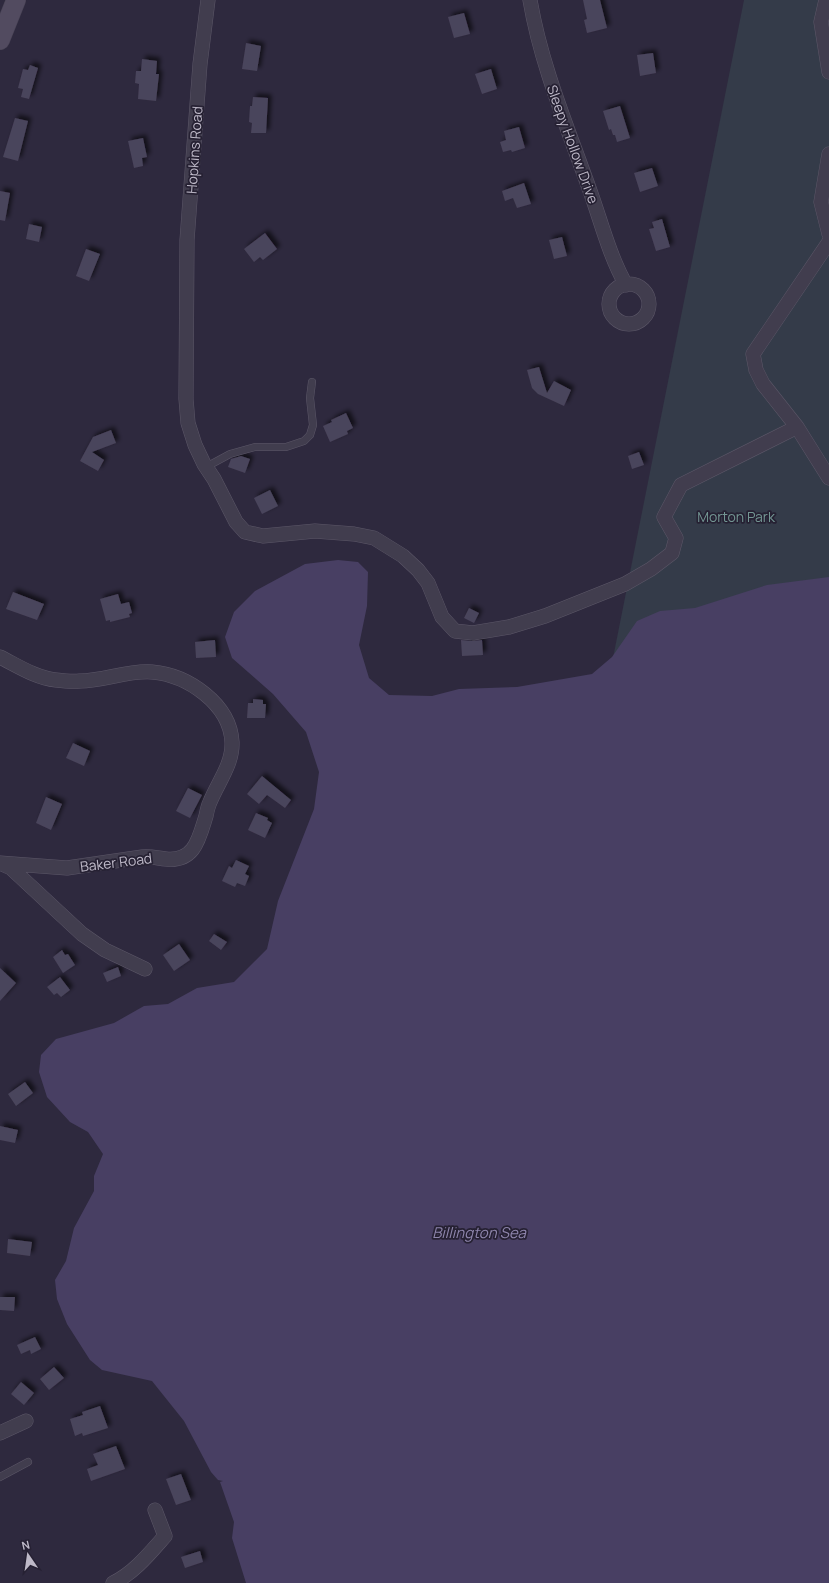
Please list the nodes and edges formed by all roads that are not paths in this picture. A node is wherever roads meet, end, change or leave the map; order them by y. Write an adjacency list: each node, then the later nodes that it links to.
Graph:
1 (16, 0): 5 (main road)
2 (208, 0): 13 (street, Hopkins Road)
3 (530, 0): 10 (street, Sleepy Hollow Drive)
4 (826, 0): 6 (street)
5 (0, 40)
6 (829, 72)
7 (829, 154): 8 (street)
8 (829, 234)
9 (829, 242): 12 (street)
10 (626, 285)
11 (312, 382): 13 (lane)
12 (797, 427): 13 (street, Hopkins Road); 14 (street)
13 (206, 467)
14 (829, 478)
15 (0, 657): 16 (street, Baker Road)
16 (1, 864): 17 (street)
17 (146, 969)
18 (26, 1421): 19 (street)
19 (0, 1433)
20 (28, 1462): 21 (lane)
21 (0, 1476)
22 (155, 1510): 23 (street)
23 (113, 1583)

